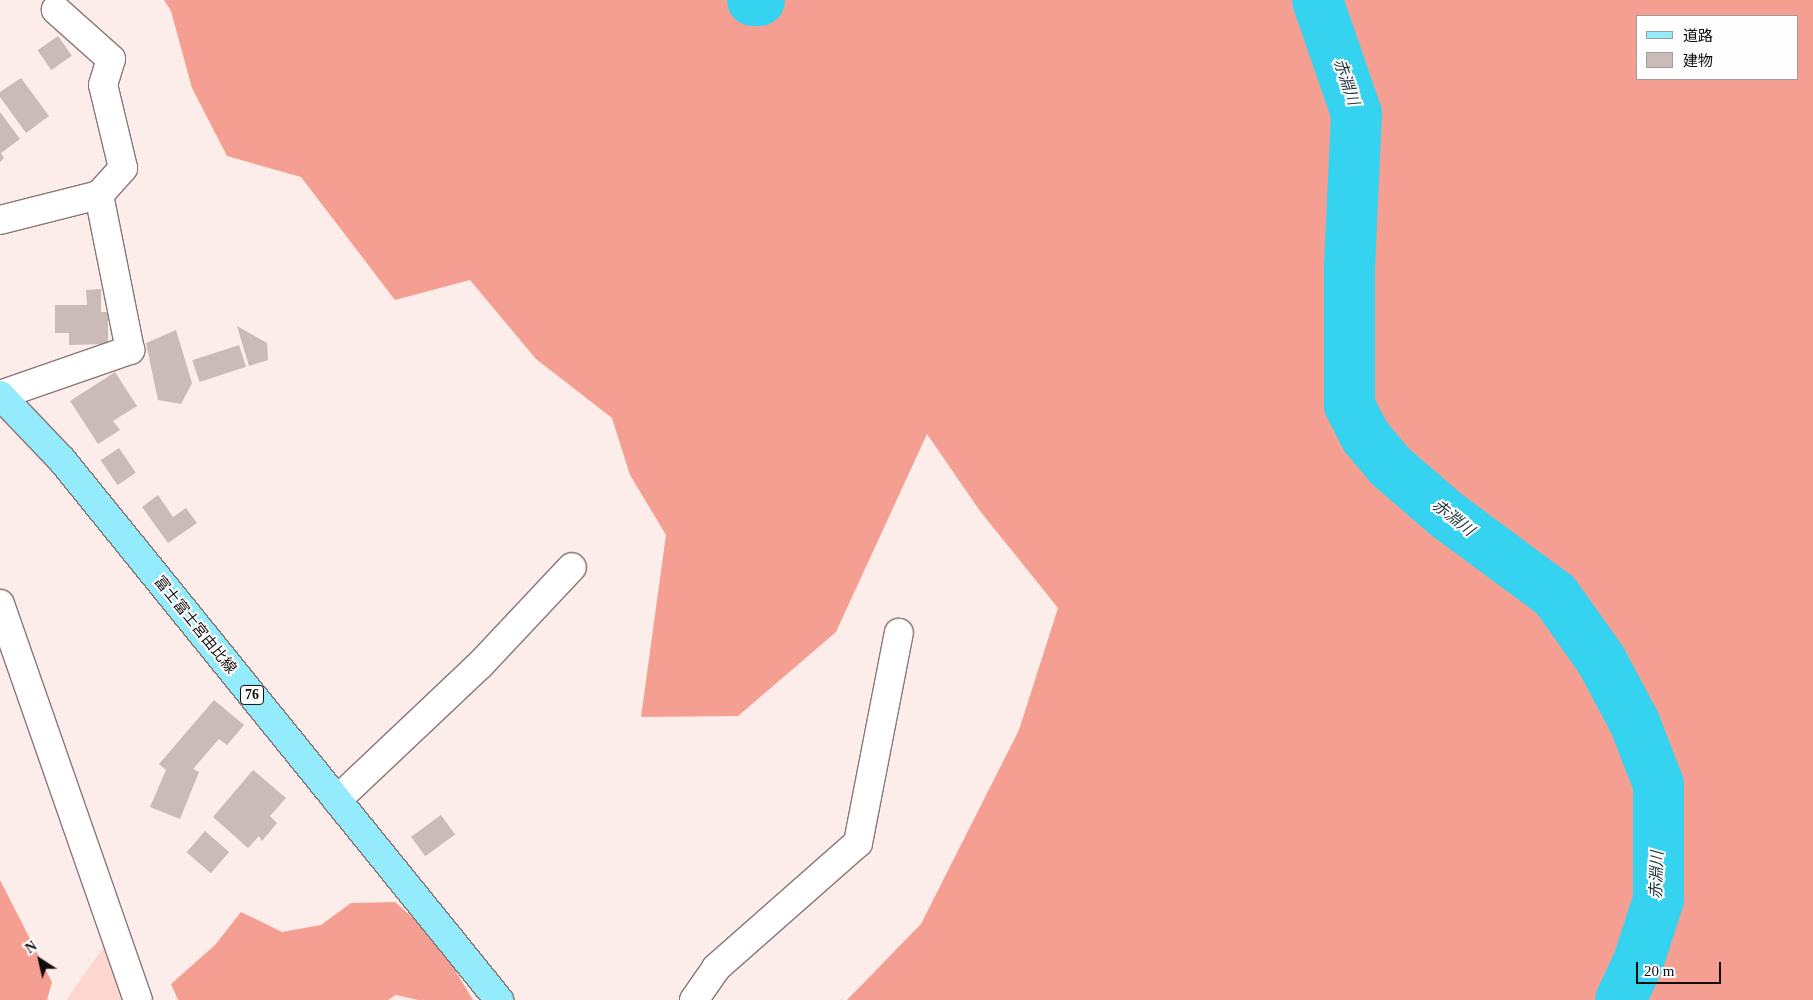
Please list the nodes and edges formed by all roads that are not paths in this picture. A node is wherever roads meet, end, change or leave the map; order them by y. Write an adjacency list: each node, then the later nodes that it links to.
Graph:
1 (56, 10): 2 (street)
2 (99, 195): 3 (street); 4 (street)
3 (0, 220)
4 (0, 395): 8 (main road, 富士富士宮由比線 / 76)
5 (572, 567): 8 (street)
6 (0, 604): 9 (street)
7 (899, 633): 11 (street)
8 (337, 800): 10 (main road, 富士富士宮由比線 / 76)
9 (138, 1000)
10 (498, 1000)
11 (694, 1000)

